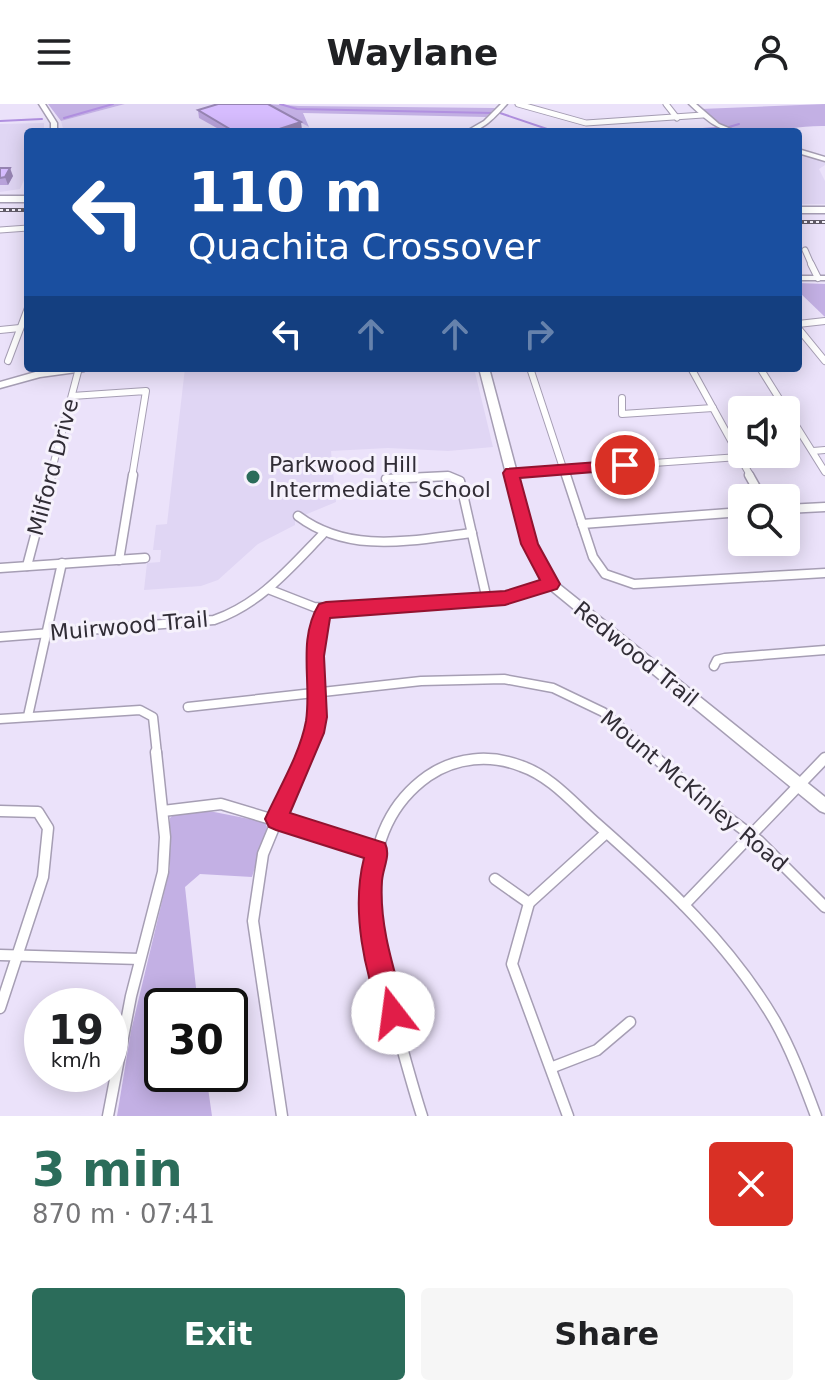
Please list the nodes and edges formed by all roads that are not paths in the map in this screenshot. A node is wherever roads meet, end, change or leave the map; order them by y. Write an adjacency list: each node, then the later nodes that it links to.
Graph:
1 (42, 104): 9 (street)
2 (504, 104): 10 (street)
3 (518, 104): 6 (street)
4 (666, 104): 8 (street)
5 (692, 104): 7 (street)
6 (535, 106): 8 (street)
7 (703, 115): 8 (street); 11 (street)
8 (677, 118)
9 (54, 128)
10 (475, 128)
11 (727, 128)
12 (802, 152): 13 (street)
13 (825, 159)
14 (24, 197): 15 (main road)
15 (0, 199)
16 (802, 210): 17 (main road)
17 (825, 210)
18 (24, 228): 19 (street)
19 (0, 230)
20 (805, 250): 21 (street)
21 (821, 278)
22 (24, 318): 25 (street)
23 (825, 321): 24 (street)
24 (802, 325)
25 (20, 328): 26 (street); 28 (street)
26 (0, 330)
27 (802, 331): 29 (street)
28 (8, 361)
29 (825, 361)
30 (53, 372): 36 (street)
31 (81, 372): 37 (street, Milford Drive)
32 (485, 372): 46 (street, Redwood Trail)
33 (531, 372): 44 (street)
34 (693, 372): 39 (street)
35 (763, 372): 42 (street)
36 (0, 385)
37 (72, 396): 56 (street); 58 (street, Milford Drive)
38 (622, 398): 39 (street)
39 (713, 408): 40 (street)
40 (728, 436)
41 (825, 450): 42 (street)
42 (813, 451): 45 (street)
43 (728, 458): 44 (street)
44 (564, 469): 46 (street); 52 (street)
45 (825, 472)
46 (511, 473): 61 (street, Redwood Trail)
47 (386, 479): 53 (street)
48 (825, 507): 49 (street)
49 (800, 508)
50 (728, 513): 52 (street)
51 (298, 516): 54 (street)
52 (582, 524): 60 (street)
53 (472, 533): 54 (street); 63 (street)
54 (322, 535): 62 (street, Muirwood Trail)
55 (145, 558): 56 (street)
56 (119, 560): 57 (street)
57 (62, 563): 58 (street); 65 (street)
58 (27, 566): 59 (street)
59 (0, 568)
60 (825, 573)
61 (551, 584): 63 (street); 74 (street, Redwood Trail)
62 (268, 589): 64 (street); 65 (street, Muirwood Trail)
63 (487, 600): 64 (street)
64 (326, 609): 69 (street)
65 (46, 633): 66 (street, Muirwood Trail); 71 (street)
66 (0, 637)
67 (825, 650): 68 (street)
68 (714, 666)
69 (317, 692): 70 (street, Mount McKinley Road); 78 (street); 80 (street, Mount McKinley Road)
70 (188, 707)
71 (28, 716): 72 (street); 77 (street)
72 (0, 719)
73 (825, 758): 74 (street)
74 (798, 783): 75 (street, Redwood Trail); 80 (street)
75 (825, 806)
76 (0, 811): 87 (street)
77 (163, 811): 78 (street); 88 (street)
78 (276, 819): 81 (street); 93 (street)
79 (605, 834): 81 (street); 83 (street); 84 (street)
80 (751, 835): 84 (street); 85 (street, Mount McKinley Road)
81 (377, 851): 94 (street)
82 (495, 879): 83 (street)
83 (529, 903): 91 (street)
84 (684, 905): 96 (street)
85 (825, 907)
86 (0, 955): 87 (street)
87 (17, 956): 88 (street); 89 (street)
88 (140, 959): 92 (street)
89 (0, 1008)
90 (630, 1022): 91 (street)
91 (553, 1067): 95 (street)
92 (108, 1116)
93 (282, 1116)
94 (422, 1116)
95 (568, 1116)
96 (816, 1116)

